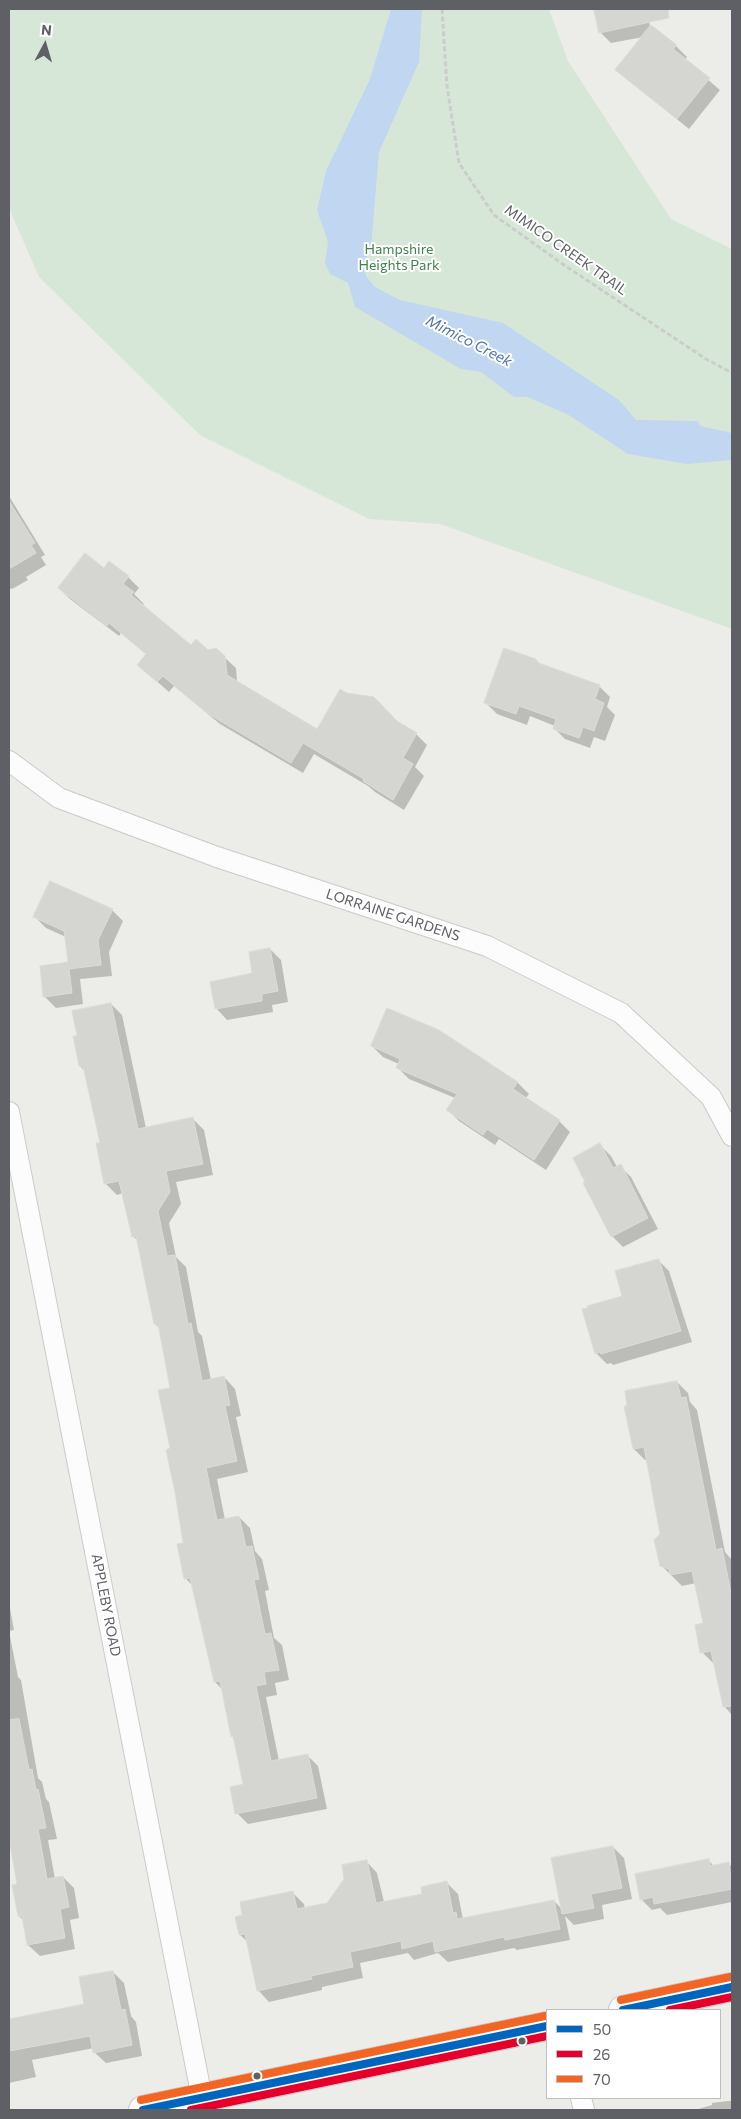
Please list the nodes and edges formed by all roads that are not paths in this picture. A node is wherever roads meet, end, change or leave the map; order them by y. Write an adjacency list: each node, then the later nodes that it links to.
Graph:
1 (9, 761): 3 (street, LORRAINE GARDENS)
2 (9, 1112): 7 (street, APPLEBY ROAD)
3 (732, 1136)
4 (732, 1987): 5 (main road)
5 (628, 2009)
6 (546, 2026): 7 (main road)
7 (202, 2098): 8 (main road)
8 (143, 2110)

